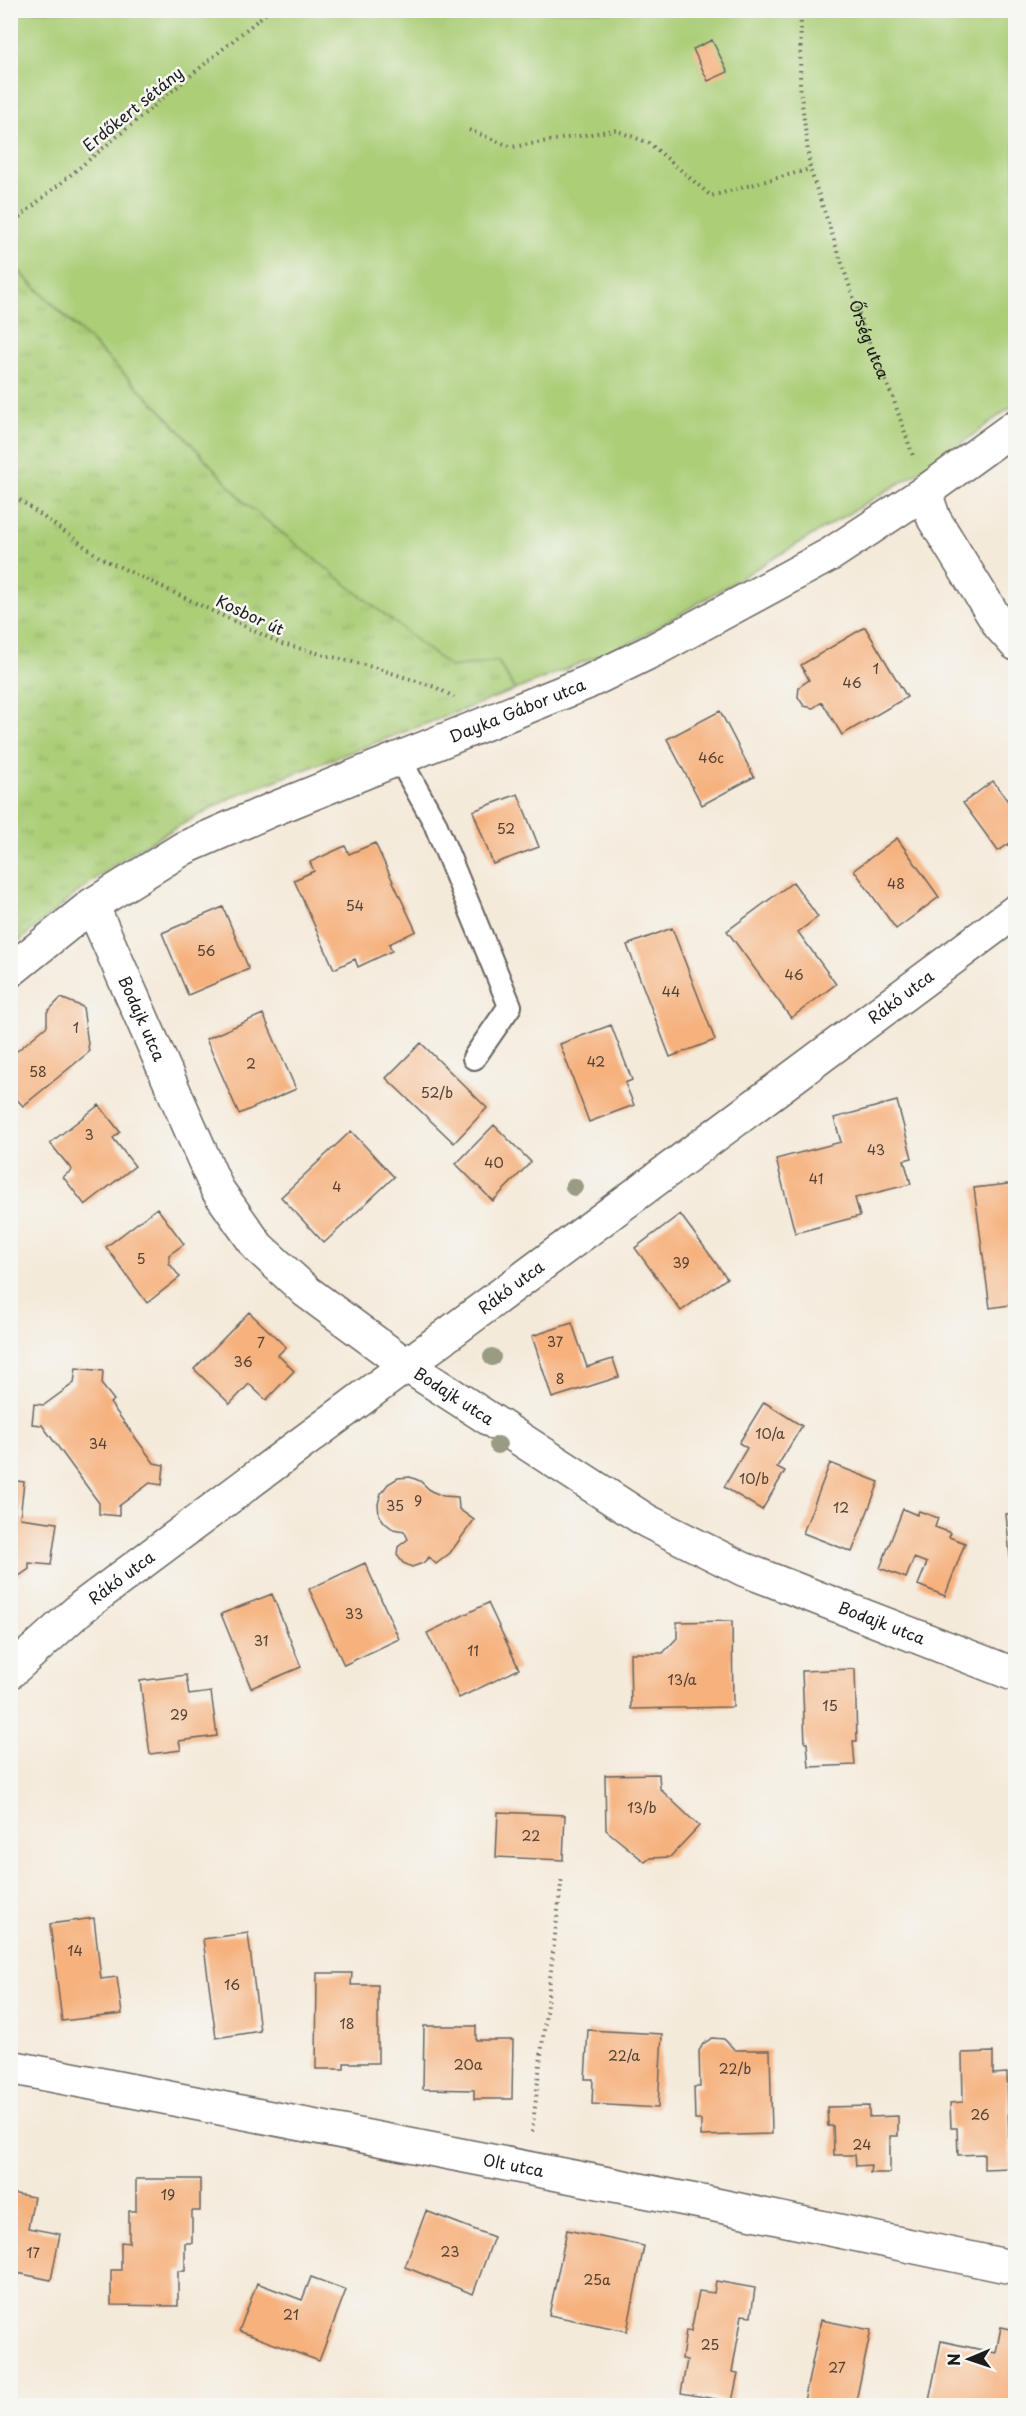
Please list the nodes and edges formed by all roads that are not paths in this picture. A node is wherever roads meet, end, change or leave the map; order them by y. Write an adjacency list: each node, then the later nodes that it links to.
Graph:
1 (1016, 426): 2 (street, Dayka Gábor utca)
2 (925, 492): 3 (street); 4 (street, Dayka Gábor utca)
3 (1016, 644)
4 (399, 759): 5 (street, Dayka Gábor utca); 8 (lane)
5 (92, 905): 7 (street, Dayka Gábor utca); 9 (street, Bodajk utca)
6 (1016, 911): 9 (street, Rákó utca)
7 (10, 971)
8 (474, 1058)
9 (406, 1365): 10 (street, Rákó utca); 11 (street, Bodajk utca)
10 (10, 1672)
11 (1016, 1675)
12 (10, 2067): 13 (street, Olt utca)
13 (1016, 2268)

